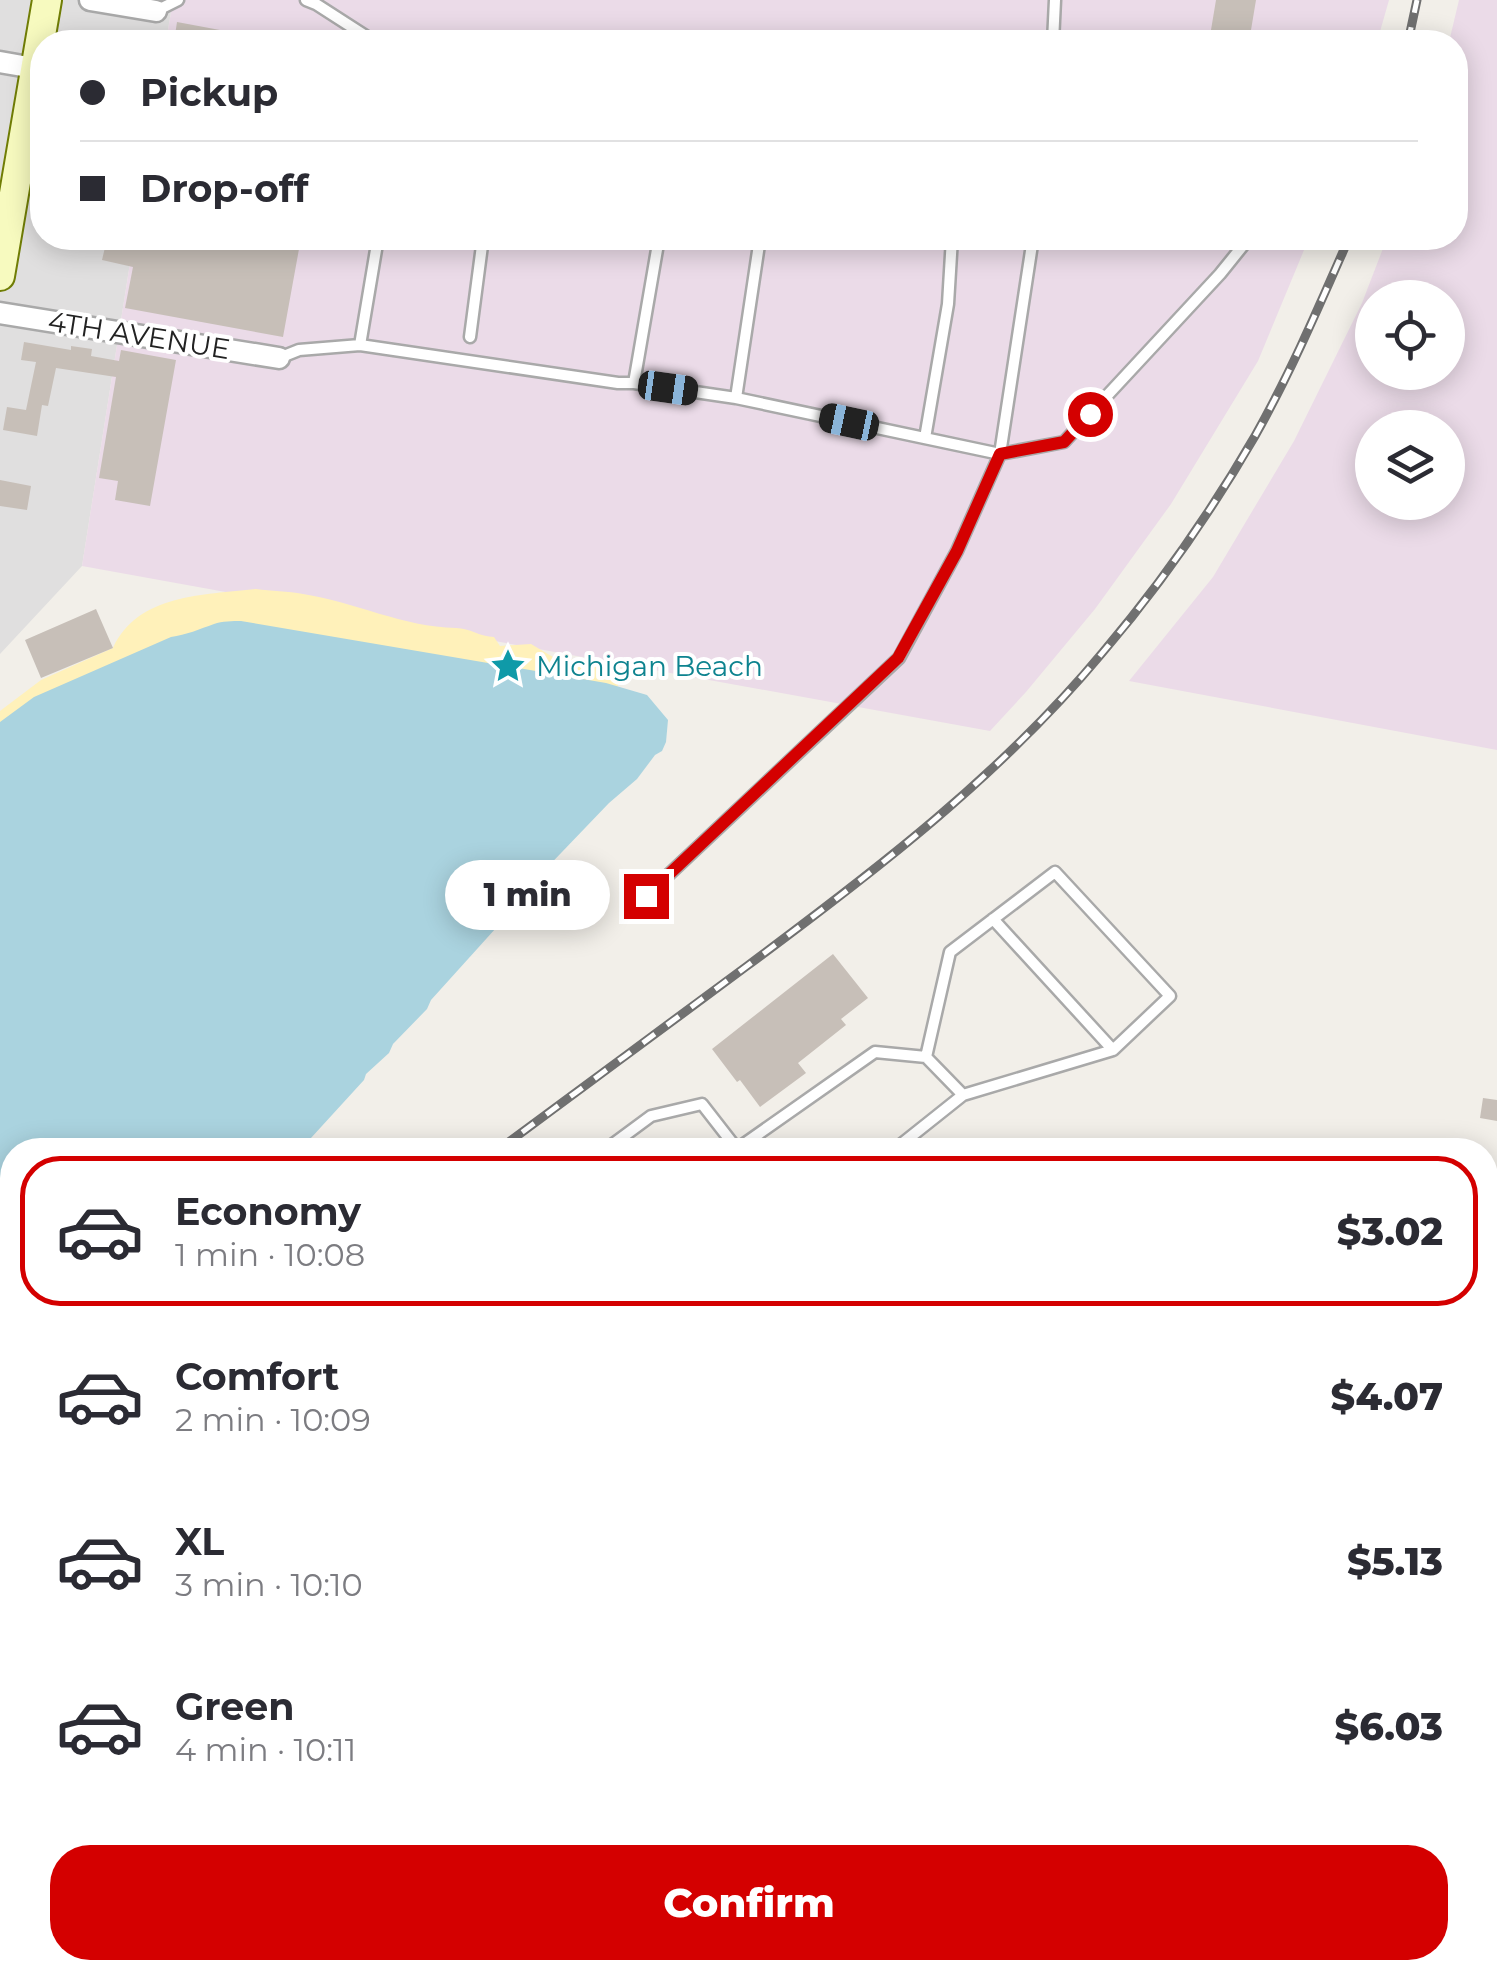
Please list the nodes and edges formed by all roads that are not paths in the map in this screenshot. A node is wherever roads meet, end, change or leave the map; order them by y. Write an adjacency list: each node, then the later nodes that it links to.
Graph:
1 (47, 0): 7 (street)
2 (90, 0): 6 (street)
3 (178, 0): 6 (lane)
4 (306, 0): 8 (lane)
5 (1055, 0): 9 (lane)
6 (156, 11)
7 (41, 30)
8 (357, 30)
9 (1054, 30)
10 (0, 62): 11 (street)
11 (30, 67)
12 (30, 85): 13 (street)
13 (7, 186): 21 (street)
14 (376, 250): 24 (lane)
15 (481, 250): 23 (lane)
16 (657, 250): 26 (lane)
17 (758, 250): 27 (lane)
18 (951, 250): 28 (lane)
19 (1031, 250): 29 (lane)
20 (1239, 250): 29 (lane)
21 (0, 276)
22 (0, 312): 25 (street, 4TH AVENUE)
23 (470, 337)
24 (360, 344): 25 (lane); 26 (lane)
25 (278, 358)
26 (634, 383): 27 (lane)
27 (736, 398): 28 (lane)
28 (924, 438): 29 (lane)
29 (1000, 454): 30 (lane)
30 (646, 896)
31 (993, 919): 32 (lane); 32 (lane); 33 (lane)
32 (1112, 1050): 34 (lane)
33 (926, 1057): 34 (lane); 37 (lane)
34 (963, 1095): 38 (lane)
35 (621, 1138): 36 (lane)
36 (728, 1138)
37 (754, 1138)
38 (909, 1138)

